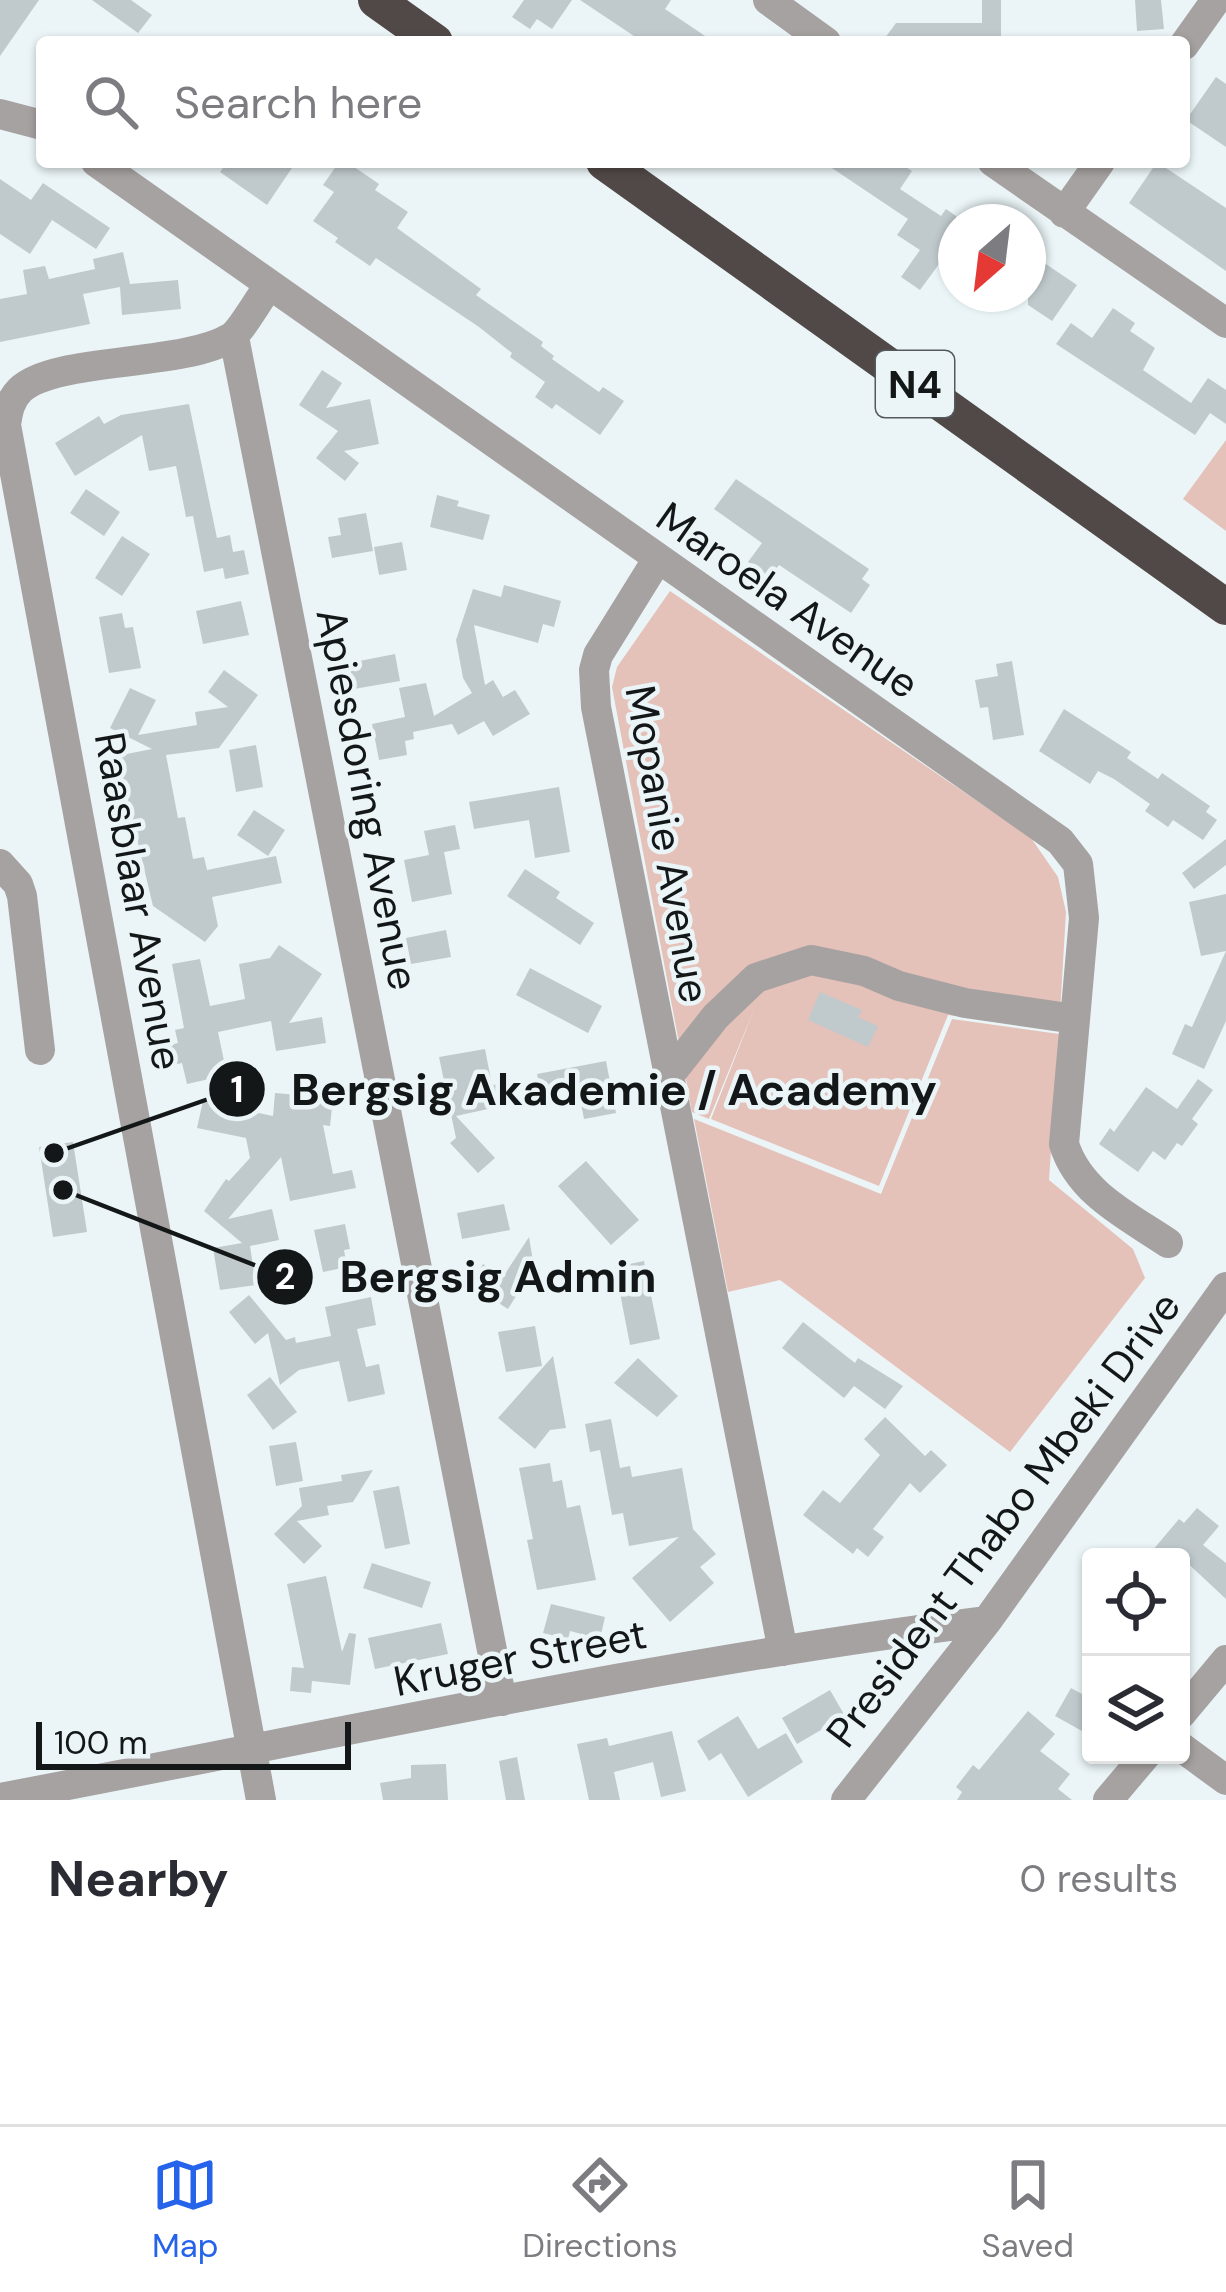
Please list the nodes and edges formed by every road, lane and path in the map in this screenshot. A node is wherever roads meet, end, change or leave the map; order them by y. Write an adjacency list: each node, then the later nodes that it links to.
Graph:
1 (376, 0): 4 (highway)
2 (768, 0): 5 (street)
3 (1216, 0): 6 (street)
4 (427, 36)
5 (818, 36)
6 (1190, 37)
7 (0, 114): 8 (street)
8 (36, 123)
9 (104, 168): 14 (street, Maroela Avenue)
10 (612, 168): 18 (highway, N4)
11 (1001, 168): 13 (street)
12 (1096, 168): 13 (street)
13 (1064, 213): 15 (street)
14 (269, 286): 16 (street); 17 (street, Maroela Avenue)
15 (1226, 323)
16 (234, 337): 28 (street, Apiesdoring Avenue); 30 (street, Raasblaar Avenue)
17 (657, 560): 20 (street, Maroela Avenue); 22 (street, Mopanie Avenue)
18 (1226, 607)
19 (0, 864): 21 (street)
20 (1075, 1019): 22 (street); 23 (street, Maroela Avenue)
21 (40, 1050)
22 (668, 1077): 26 (street, Mopanie Avenue)
23 (1168, 1243)
24 (1226, 1288): 25 (street, President Thabo Mbeki Drive)
25 (987, 1621): 26 (street, Kruger Street); 36 (street, President Thabo Mbeki Drive)
26 (783, 1652): 28 (street, Kruger Street)
27 (1226, 1660): 29 (street)
28 (502, 1701): 30 (street, Kruger Street)
29 (1190, 1703)
30 (253, 1750): 34 (street, Kruger Street); 35 (street, Raasblaar Avenue)
31 (1190, 1754): 33 (street)
32 (1138, 1764): 37 (street)
33 (1226, 1780)
34 (0, 1798)
35 (261, 1800)
36 (846, 1800)
37 (1108, 1800)

